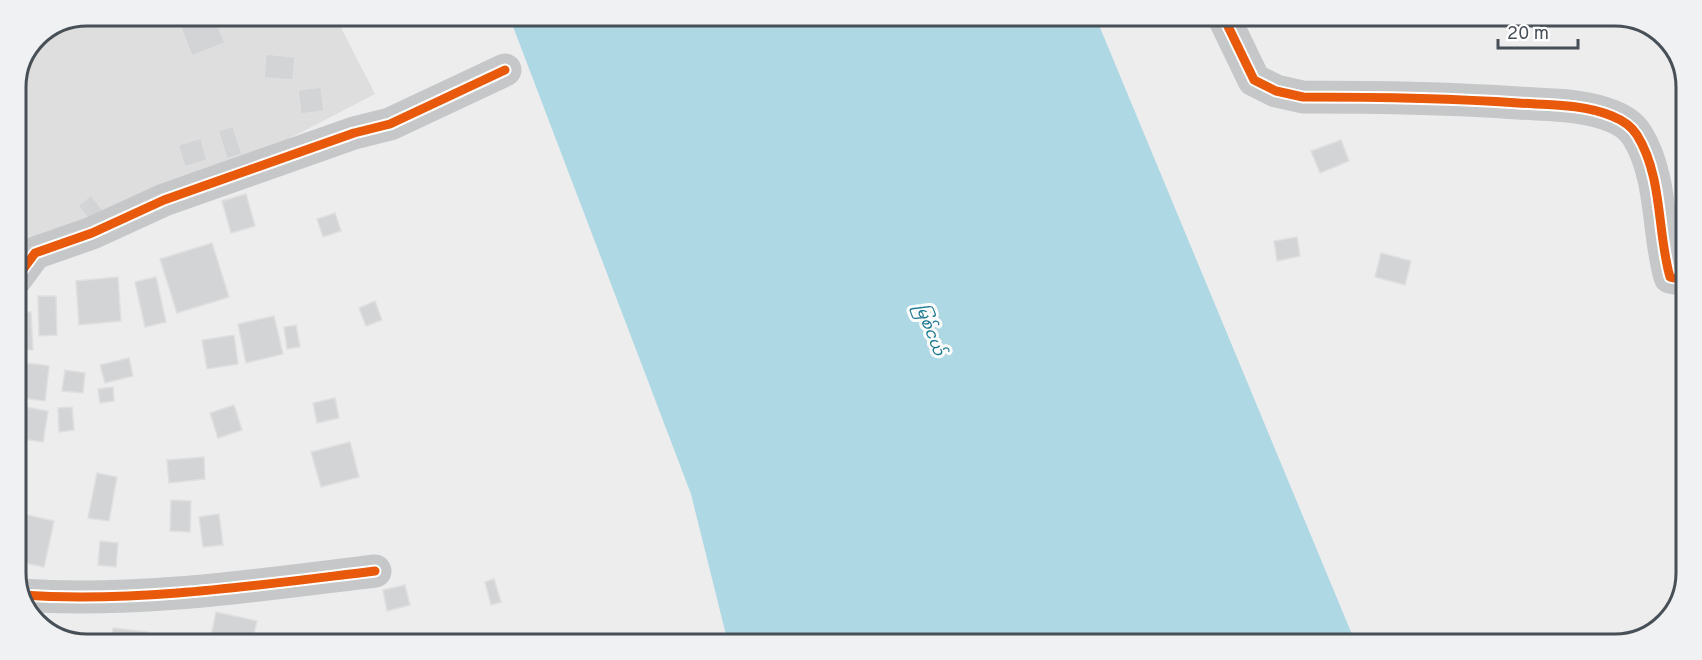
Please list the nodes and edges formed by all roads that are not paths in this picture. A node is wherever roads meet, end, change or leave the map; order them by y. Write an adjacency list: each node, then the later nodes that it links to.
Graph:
1 (1228, 26): 4 (street)
2 (505, 70): 3 (street)
3 (26, 265)
4 (1676, 278)
5 (375, 570): 6 (street)
6 (29, 595)

